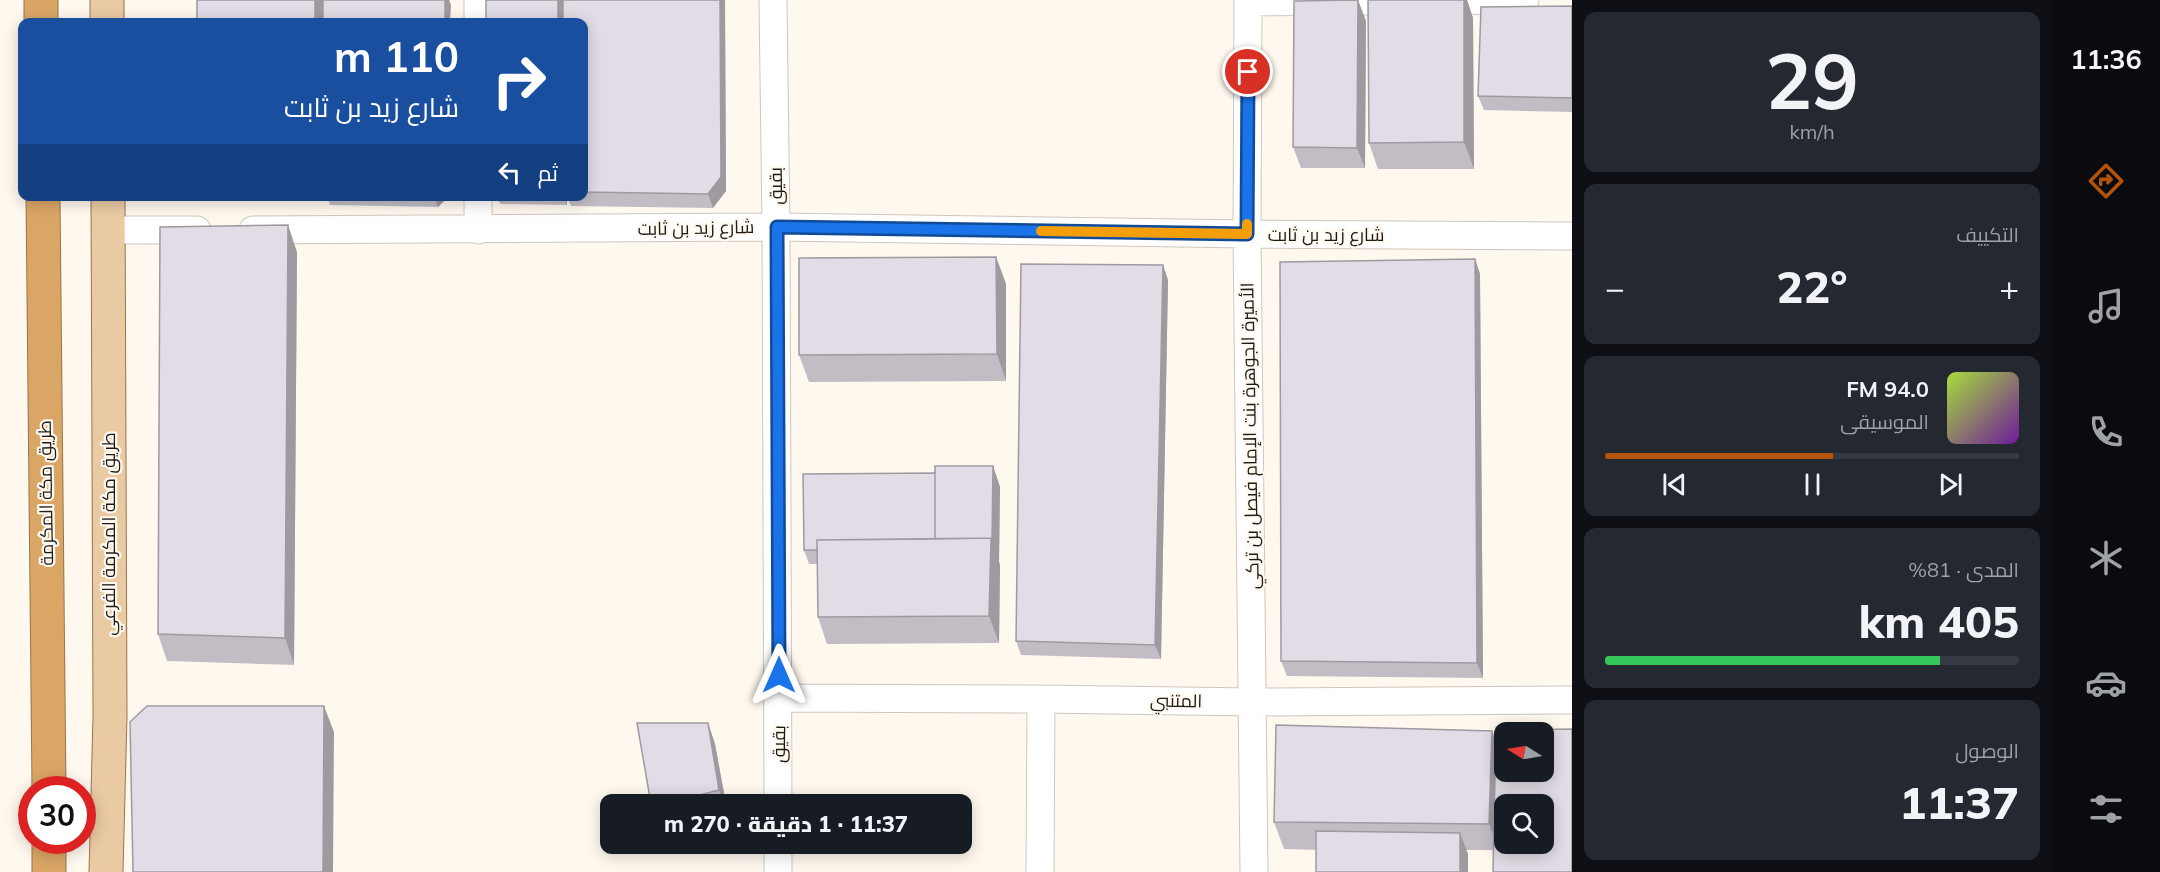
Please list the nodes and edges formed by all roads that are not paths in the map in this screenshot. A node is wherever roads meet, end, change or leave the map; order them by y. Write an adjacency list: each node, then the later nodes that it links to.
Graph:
1 (41, 0): 7 (highway)
2 (107, 0): 8 (main road)
3 (478, 0): 9 (street)
4 (773, 0): 13 (street, بقيق)
5 (1525, 0): 6 (street)
6 (1248, 1): 16 (street, الأميرة الجوهرة بنت الإمام فيصل بن تركي)
7 (41, 18)
8 (107, 18)
9 (478, 18)
10 (43, 201): 22 (highway, طريق مكة المكرمة)
11 (108, 201): 14 (main road, طريق مكة المكرمة الفرعي)
12 (478, 201): 15 (street)
13 (777, 227): 15 (street, شارع زيد بن ثابت); 16 (street, شارع زيد بن ثابت); 18 (street, بقيق)
14 (108, 230): 15 (street, شارع زيد بن ثابت); 27 (main road, طريق مكة المكرمة الفرعي)
15 (478, 230)
16 (1247, 234): 17 (street, شارع زيد بن ثابت); 21 (street, الأميرة الجوهرة بنت الإمام فيصل بن تركي)
17 (1572, 236)
18 (779, 698): 19 (street, المتنبي); 23 (street, بقيق)
19 (1041, 699): 21 (street, المتنبي); 29 (street)
20 (1572, 700): 21 (street, المتنبي)
21 (1252, 702): 30 (street, الأميرة الجوهرة بنت الإمام فيصل بن تركي)
22 (49, 776)
23 (778, 794)
24 (49, 854): 26 (highway)
25 (778, 854): 28 (street)
26 (49, 872)
27 (106, 872)
28 (778, 872)
29 (1040, 872)
30 (1254, 872)

